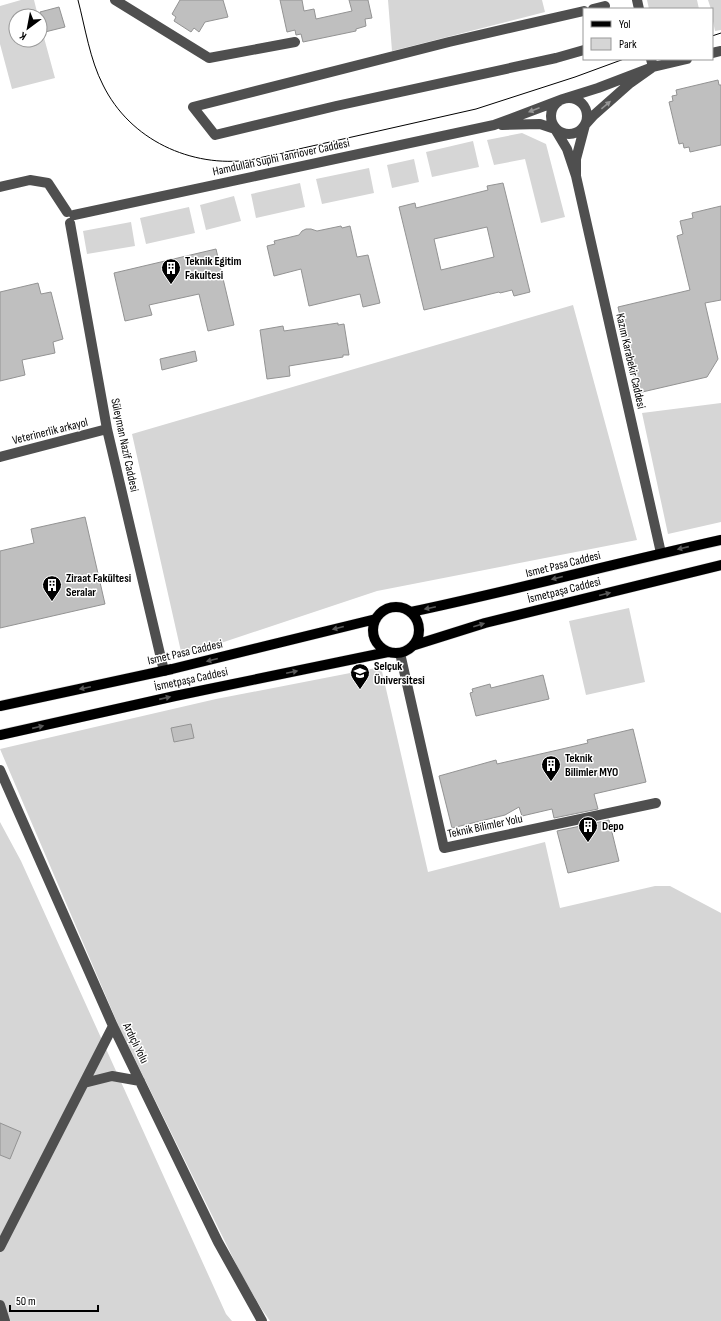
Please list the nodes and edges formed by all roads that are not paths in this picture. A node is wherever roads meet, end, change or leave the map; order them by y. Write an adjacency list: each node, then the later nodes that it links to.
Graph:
1 (115, 0): 3 (street)
2 (583, 11): 4 (street)
3 (295, 42)
4 (583, 50)
5 (678, 60): 6 (street)
6 (652, 63): 7 (street); 9 (street, one-way to 6)
7 (563, 99): 8 (street, one-way to 8); 9 (street); 10 (street)
8 (494, 125): 10 (street); 13 (street, Hamdullah Suphi Tanriover Caddesi)
9 (585, 125): 10 (street); 11 (street)
10 (555, 129): 11 (street)
11 (576, 176): 17 (street, Kazım Karabekir Caddesi)
12 (0, 187): 13 (street)
13 (70, 216): 14 (street, Süleyman Nazif Caddesi)
14 (107, 430): 15 (street, Veterinerlik arkayol); 24 (street, Süleyman Nazif Caddesi)
15 (0, 457)
16 (721, 540): 17 (main road, Ismet Pasa Caddesi, one-way to 17)
17 (661, 553): 19 (main road, Ismet Pasa Caddesi, one-way to 19)
18 (721, 565): 21 (main road, İsmetpaşa Caddesi, one-way to 18)
19 (411, 612): 20 (main road); 21 (main road)
20 (376, 619): 22 (main road); 24 (main road, Ismet Pasa Caddesi, one-way to 24)
21 (415, 645): 23 (main road)
22 (388, 652): 23 (main road); 26 (main road, İsmetpaşa Caddesi, one-way to 22)
23 (400, 653): 28 (street, Teknik Bilimler Yolu)
24 (164, 671): 25 (main road, Ismet Pasa Caddesi, one-way to 25)
25 (0, 706)
26 (0, 735)
27 (0, 770): 29 (street, Ardıçlı Yolu)
28 (656, 803)
29 (113, 1026): 30 (street, Ardıçlı Yolu); 31 (street)
30 (140, 1081): 31 (street); 35 (street, Ardıçlı Yolu)
31 (84, 1083): 32 (street)
32 (0, 1247)
33 (0, 1305): 34 (street)
34 (5, 1321)
35 (262, 1321)

